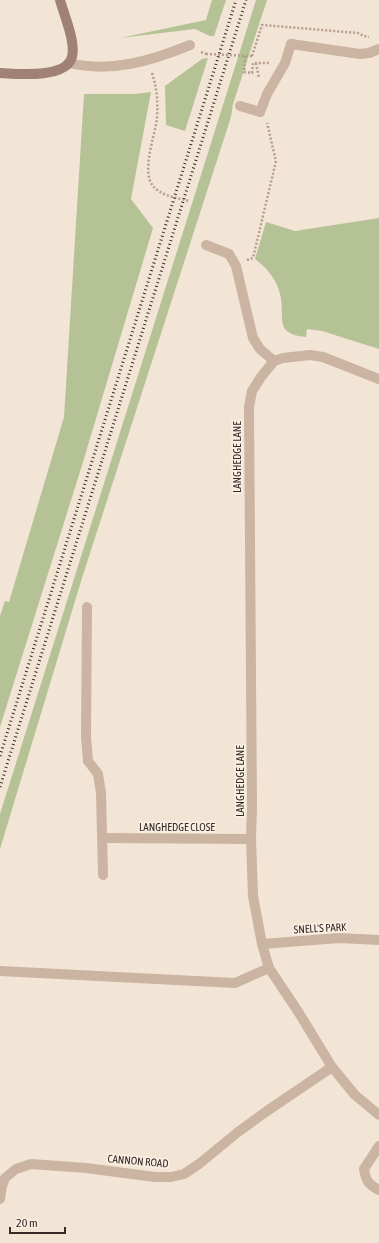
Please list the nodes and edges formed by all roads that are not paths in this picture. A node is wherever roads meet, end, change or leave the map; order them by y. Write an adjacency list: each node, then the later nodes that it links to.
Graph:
1 (60, 0): 4 (street)
2 (190, 45): 4 (street)
3 (379, 49): 6 (street)
4 (69, 63): 5 (street)
5 (0, 73)
6 (240, 106)
7 (206, 245): 8 (street)
8 (274, 361): 9 (street); 12 (street, LANGHEDGE LANE)
9 (379, 379)
10 (87, 607): 11 (street)
11 (103, 838): 12 (street, LANGHEDGE CLOSE); 13 (street)
12 (251, 839): 15 (street, LANGHEDGE LANE)
13 (104, 875)
14 (379, 940): 15 (street, SNELL'S PARK)
15 (262, 944): 16 (street, LANGHEDGE LANE)
16 (269, 968): 17 (street); 18 (street, LANGHEDGE LANE)
17 (0, 971)
18 (332, 1067): 19 (street, LANGHEDGE LANE); 22 (street, CANNON ROAD)
19 (379, 1115)
20 (379, 1146): 21 (street)
21 (379, 1190)
22 (0, 1199)

